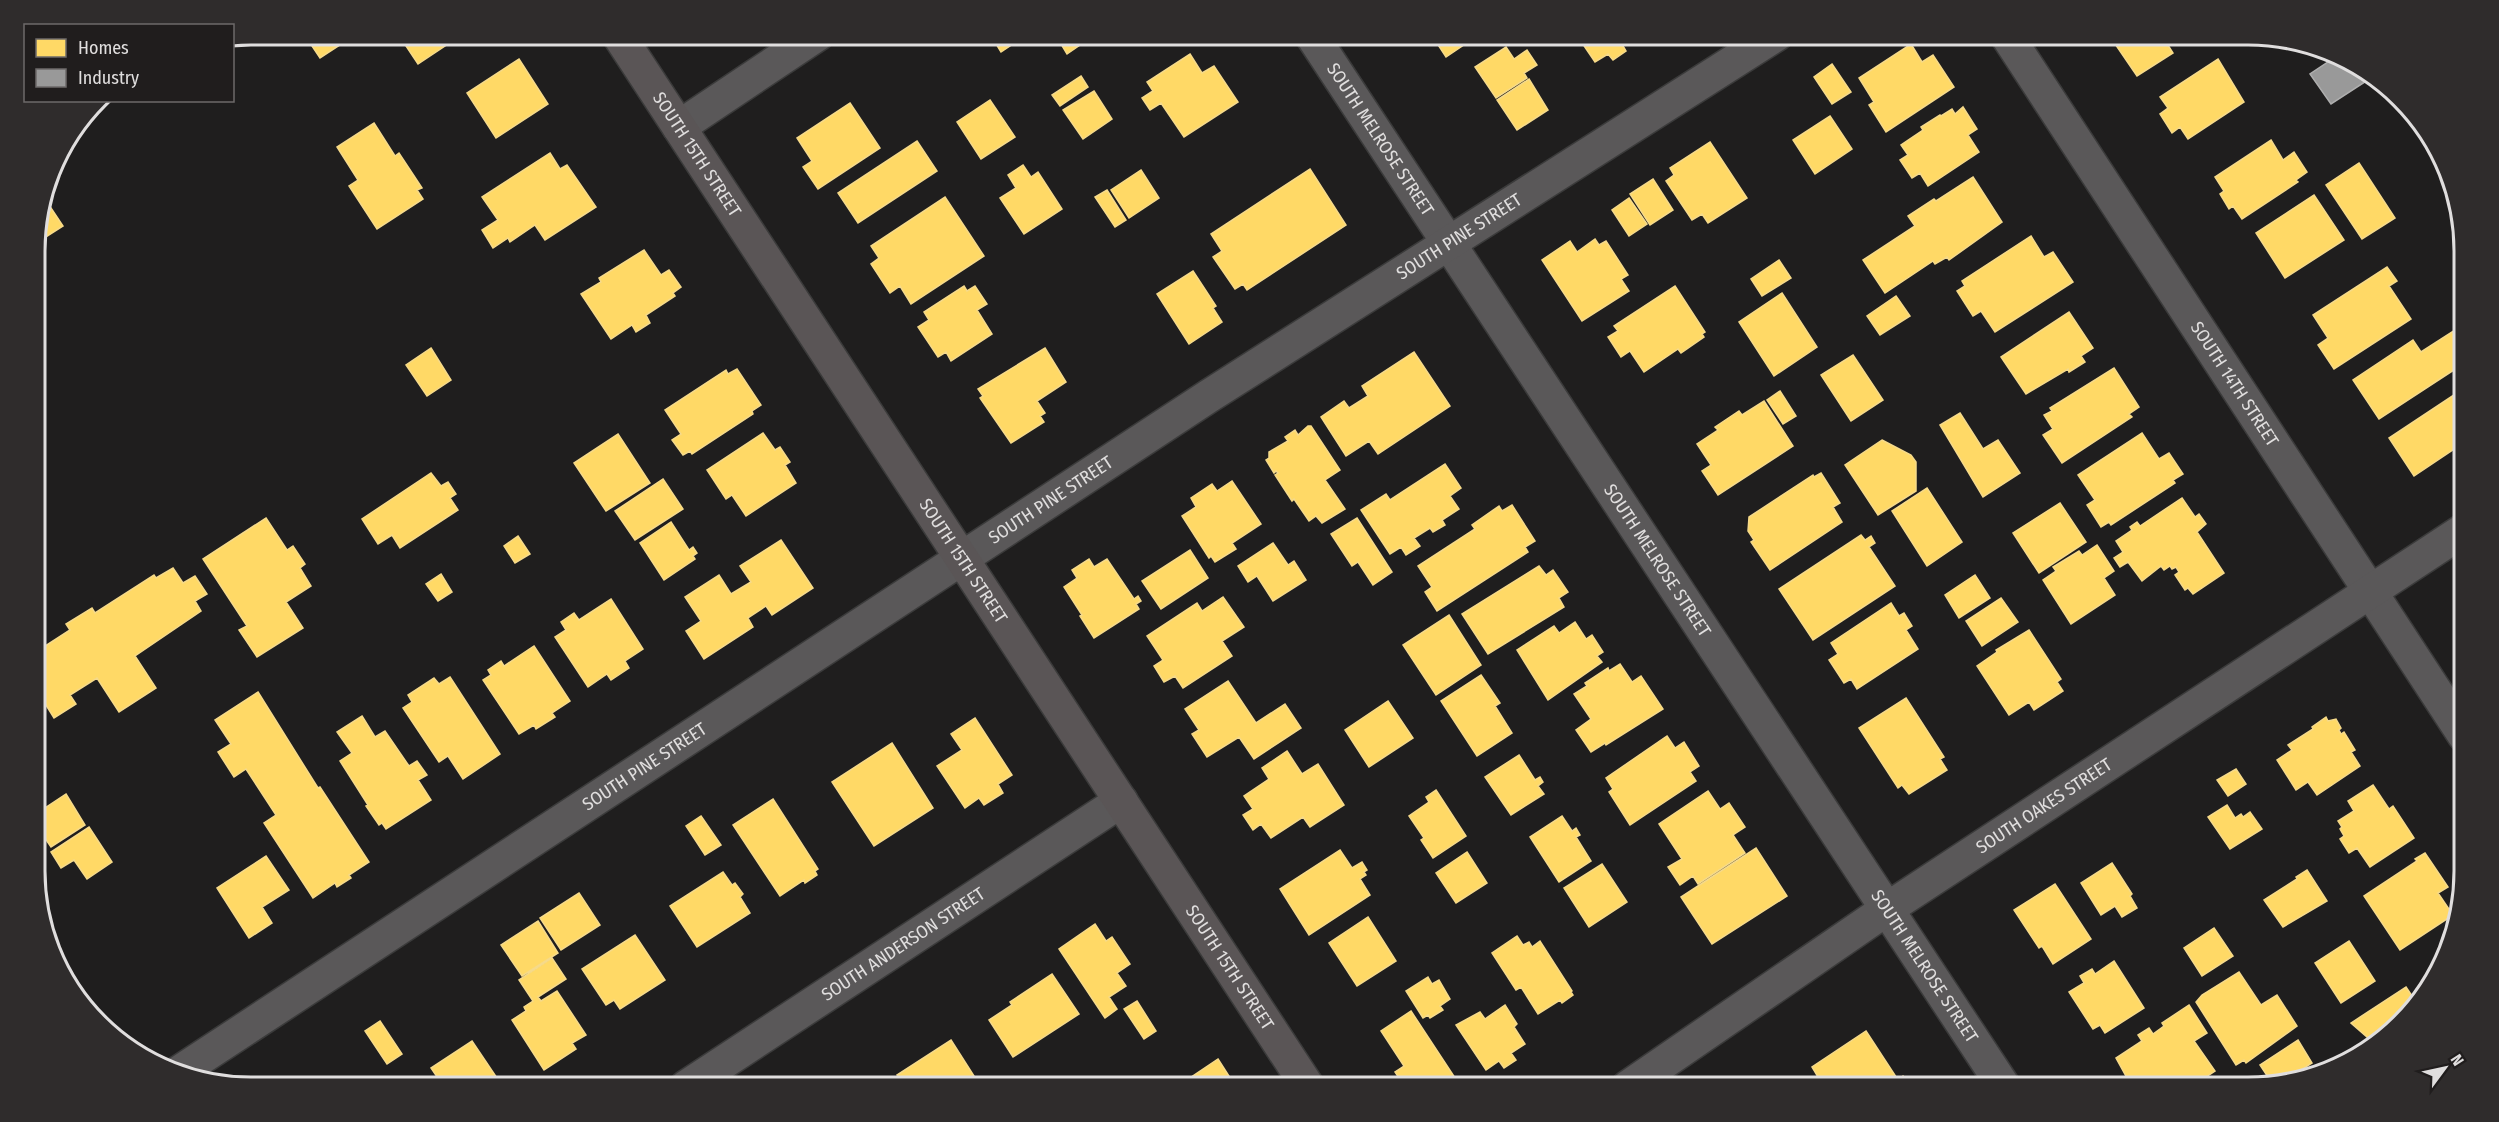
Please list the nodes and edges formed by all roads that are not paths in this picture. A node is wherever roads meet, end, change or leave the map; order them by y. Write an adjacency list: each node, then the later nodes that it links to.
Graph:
1 (625, 45): 6 (street, SOUTH 15TH STREET)
2 (802, 45): 6 (street)
3 (1318, 45): 7 (street, SOUTH MELROSE STREET)
4 (1761, 45): 7 (street, SOUTH PINE STREET)
5 (2013, 45): 10 (street, SOUTH 14TH STREET)
6 (679, 127): 9 (street, SOUTH 15TH STREET)
7 (1448, 243): 9 (street, SOUTH PINE STREET); 13 (street, SOUTH MELROSE STREET)
8 (2454, 537): 10 (street, SOUTH OAKES STREET)
9 (960, 559): 12 (street, SOUTH 15TH STREET); 14 (street, SOUTH PINE STREET)
10 (2370, 592): 11 (street, SOUTH 14TH STREET); 13 (street, SOUTH OAKES STREET)
11 (2454, 720)
12 (1121, 801): 15 (street, SOUTH ANDERSON STREET); 16 (street, SOUTH 15TH STREET)
13 (1887, 909): 17 (street, SOUTH OAKES STREET); 18 (street, SOUTH MELROSE STREET)
14 (188, 1067)
15 (701, 1077)
16 (1301, 1077)
17 (1643, 1077)
18 (1997, 1077)

